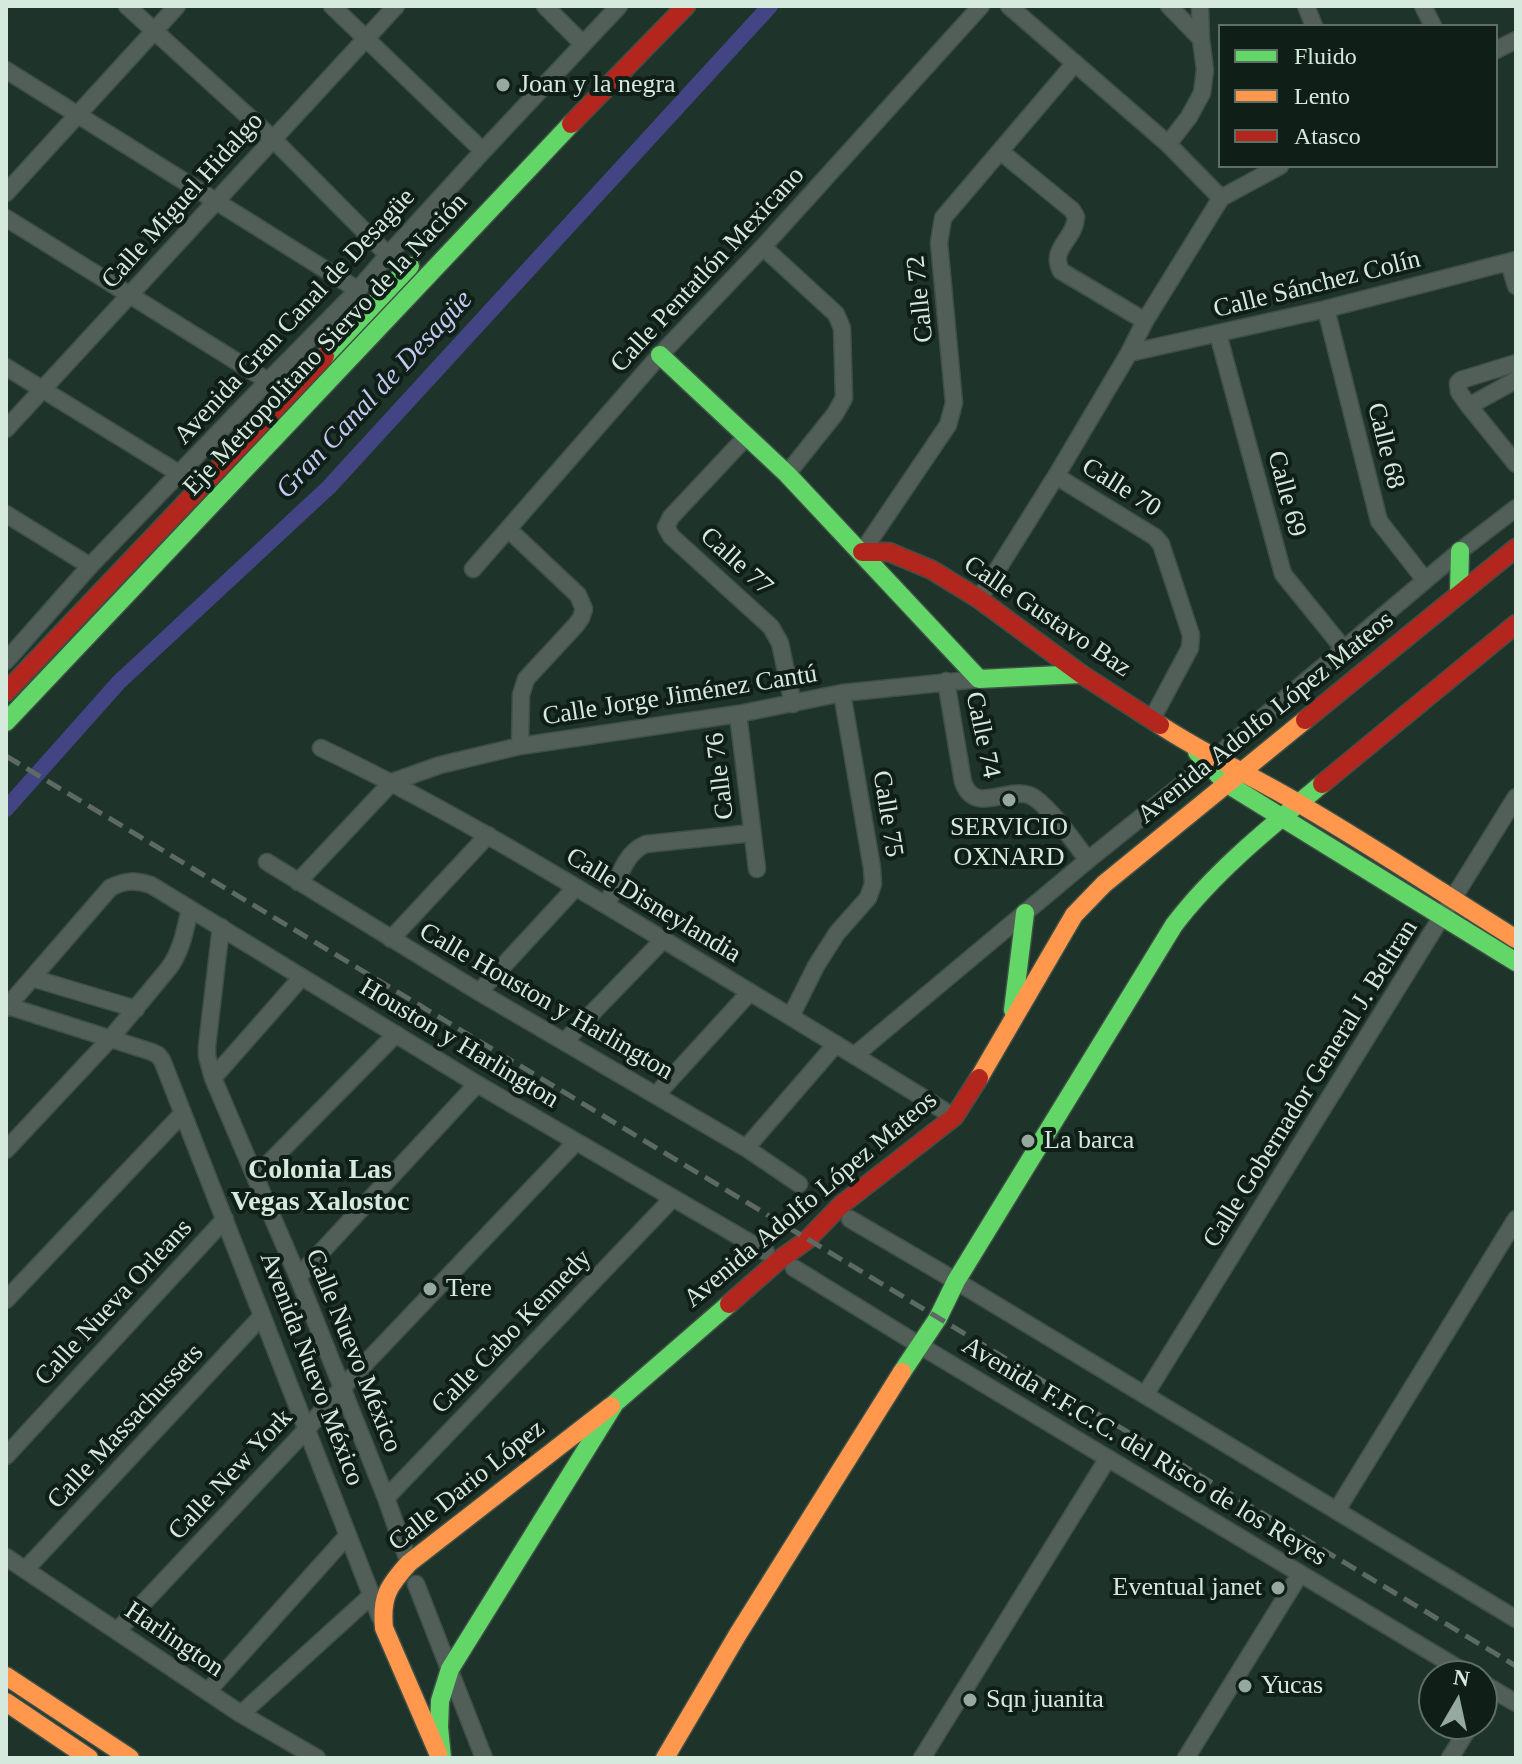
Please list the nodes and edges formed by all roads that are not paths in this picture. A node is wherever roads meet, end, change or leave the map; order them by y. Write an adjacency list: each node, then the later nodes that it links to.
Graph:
1 (127, 6): 14 (street)
2 (177, 6): 14 (street)
3 (332, 6): 15 (street)
4 (396, 6): 15 (street, Calle Miguel Hidalgo)
5 (545, 6): 18 (street)
6 (619, 6): 18 (street, Avenida Gran Canal de Desagüe)
7 (686, 6): 78 (main road, Eje Metropolitano Siervo de la Nación)
8 (981, 6): 32 (street, Calle Pentatlón Mexicano)
9 (1009, 6): 20 (street)
10 (1169, 6): 16 (street)
11 (1200, 6): 16 (street)
12 (1423, 6): 13 (street)
13 (1432, 24)
14 (153, 32): 22 (street); 23 (street)
15 (367, 38): 23 (street, Calle Miguel Hidalgo); 25 (street)
16 (1201, 39): 24 (street)
17 (1516, 40): 19 (street)
18 (583, 44): 25 (street, Avenida Gran Canal de Desagüe)
19 (1498, 49)
20 (1075, 63): 24 (street); 26 (street, Calle 72)
21 (6, 70): 22 (street)
22 (76, 115): 28 (street); 30 (street)
23 (272, 138): 30 (street, Calle Miguel Hidalgo); 34 (street)
24 (1168, 144): 29 (street)
25 (483, 151): 34 (street, Avenida Gran Canal de Desagüe)
26 (1000, 151): 40 (street); 61 (street, Calle 72)
27 (1276, 168): 29 (street)
28 (6, 193)
29 (1221, 198): 40 (street)
30 (216, 202): 37 (street); 38 (street, Calle Miguel Hidalgo)
31 (6, 218): 38 (street)
32 (763, 247): 43 (street, Calle Pentatlón Mexicano); 54 (street)
33 (427, 249): 73 (main road, Eje Metropolitano Siervo de la Nación)
34 (388, 255): 37 (street, Avenida Gran Canal de Desagüe)
35 (1512, 261): 36 (street); 39 (street, Calle Sánchez Colín)
36 (1516, 286)
37 (358, 290): 47 (street, Avenida Gran Canal de Desagüe)
38 (129, 295): 47 (street); 48 (street, Calle Miguel Hidalgo)
39 (1326, 309): 41 (street, Calle Sánchez Colín); 64 (street, Calle 68)
40 (1145, 321): 42 (street)
41 (1218, 334): 42 (street, Calle Sánchez Colín); 68 (street, Calle 69)
42 (1129, 353): 55 (street)
43 (660, 355): 51 (main road); 58 (street, Calle Pentatlón Mexicano)
44 (1516, 363): 49 (street)
45 (6, 367): 48 (street)
46 (1516, 380): 49 (street)
47 (268, 381): 53 (street, Avenida Gran Canal de Desagüe)
48 (42, 390): 50 (street, Calle Miguel Hidalgo); 53 (street)
49 (1469, 406): 52 (street)
50 (6, 429)
51 (747, 436): 54 (main road); 75 (street, Calle 77)
52 (1516, 464)
53 (180, 474): 62 (street, Avenida Gran Canal de Desagüe)
54 (787, 474): 61 (main road)
55 (1056, 476): 66 (street); 77 (street, Calle 70)
56 (1516, 508): 60 (street)
57 (6, 514): 62 (street)
58 (508, 529): 63 (street, Calle Pentatlón Mexicano); 79 (street)
59 (1516, 548): 65 (main road, Avenida Adolfo López Mateos)
60 (1460, 551): 64 (street); 65 (main road)
61 (862, 552): 66 (main road, Calle Gustavo Baz); 71 (main road)
62 (90, 566): 69 (street, Avenida Gran Canal de Desagüe)
63 (473, 569)
64 (1425, 580): 68 (street)
65 (1459, 593): 82 (main road, Avenida Adolfo López Mateos)
66 (979, 599): 70 (main road, Calle Gustavo Baz)
67 (1516, 624): 86 (main road)
68 (1343, 648): 81 (street)
69 (6, 661)
70 (1081, 674): 71 (main road); 77 (main road, Calle Gustavo Baz)
71 (979, 679): 72 (street, Calle Jorge Jiménez Cantú)
72 (946, 681): 74 (street, Calle Jorge Jiménez Cantú); 92 (street, Calle 74)
73 (6, 692)
74 (842, 693): 75 (street, Calle Jorge Jiménez Cantú); 113 (street, Calle 75)
75 (793, 704): 76 (street, Calle Jorge Jiménez Cantú)
76 (738, 714): 79 (street, Calle Jorge Jiménez Cantú); 89 (street, Calle 76)
77 (1152, 719): 81 (main road, Calle Gustavo Baz)
78 (6, 722)
79 (520, 746): 83 (street, Calle Jorge Jiménez Cantú)
80 (321, 748): 83 (street, Calle Disneylandia)
81 (1212, 760): 82 (main road, Calle Gustavo Baz); 84 (main road, Calle Gustavo Baz); 87 (street)
82 (1243, 771): 84 (main road, Avenida Adolfo López Mateos); 86 (main road, Calle Gustavo Baz)
83 (392, 782): 90 (street, Calle Disneylandia); 95 (street)
84 (1226, 783): 88 (main road, Calle Gustavo Baz); 91 (main road, Avenida Adolfo López Mateos)
85 (1516, 797): 97 (street, Calle Gobernador General J. Beltran)
86 (1299, 803): 88 (main road); 97 (main road, Calle Gustavo Baz)
87 (1141, 816): 91 (street); 92 (street)
88 (1282, 817): 101 (main road, Calle Gustavo Baz); 137 (main road)
89 (752, 833): 94 (street, Calle 76); 98 (street, Calle 76)
90 (488, 835): 96 (street, Calle Disneylandia); 103 (street)
91 (1160, 839): 114 (main road, Avenida Adolfo López Mateos)
92 (1088, 860): 100 (street)
93 (267, 862): 95 (street, Calle Houston y Harlington)
94 (757, 869)
95 (298, 882): 103 (street, Calle Houston y Harlington)
96 (576, 887): 98 (street, Calle Disneylandia); 109 (street)
97 (1453, 900): 101 (street, Calle Gobernador General J. Beltran); 104 (main road, Calle Gustavo Baz)
98 (607, 905): 105 (street, Calle Disneylandia)
99 (190, 909): 102 (street, Houston y Harlington); 107 (street, Houston y Harlington); 112 (street)
100 (1025, 913): 114 (main road); 119 (street)
101 (1442, 918): 106 (main road, Calle Gustavo Baz); 142 (street, Calle Gobernador General J. Beltran)
102 (221, 927): 108 (street, Houston y Harlington); 120 (street, Calle Nuevo México)
103 (391, 939): 109 (street, Calle Houston y Harlington)
104 (1516, 939)
105 (663, 940): 110 (street, Calle Disneylandia); 117 (street)
106 (1516, 962)
107 (32, 978): 111 (street); 112 (street)
108 (301, 978): 115 (street, Houston y Harlington); 120 (street)
109 (479, 992): 117 (street, Calle Houston y Harlington)
110 (750, 992): 113 (street, Calle Disneylandia); 122 (street)
111 (7, 1007): 116 (street, Avenida Nuevo México)
112 (136, 1009): 116 (street)
113 (791, 1016): 118 (street, Calle Disneylandia)
114 (1011, 1021): 124 (main road, Avenida Adolfo López Mateos)
115 (396, 1034): 121 (street, Houston y Harlington); 128 (street)
116 (110, 1039): 123 (street, Avenida Nuevo México); 127 (street)
117 (565, 1041): 122 (street, Calle Houston y Harlington)
118 (836, 1044): 119 (street, Calle Disneylandia); 126 (street)
119 (855, 1055): 124 (street, Calle Disneylandia)
120 (213, 1078): 128 (street, Calle Nuevo México)
121 (477, 1084): 125 (street, Houston y Harlington); 136 (street)
122 (656, 1095): 126 (street, Calle Houston y Harlington)
123 (183, 1113): 131 (street, Avenida Nuevo México); 138 (street)
124 (954, 1117): 143 (main road, Avenida Adolfo López Mateos)
125 (576, 1142): 130 (street, Houston y Harlington); 141 (street, Calle New York)
126 (746, 1148): 129 (street, Calle Houston y Harlington)
127 (6, 1150)
128 (256, 1176): 136 (street, Calle Nuevo México)
129 (799, 1184)
130 (672, 1199): 134 (street, Houston y Harlington); 147 (street, Calle Cabo Kennedy)
131 (225, 1219): 139 (street, Avenida Nuevo México); 145 (street, Calle Nueva Orleans)
132 (850, 1219): 137 (street, Avenida F.F.C.C. del Risco de los Reyes)
133 (1516, 1219): 148 (street)
134 (766, 1252)
135 (794, 1268): 140 (street, Avenida F.F.C.C. del Risco de los Reyes)
136 (298, 1277): 141 (street, Calle Nuevo México)
137 (956, 1281): 140 (main road); 142 (street, Avenida F.F.C.C. del Risco de los Reyes)
138 (6, 1300)
139 (262, 1316): 144 (street, Avenida Nuevo México); 152 (street, Calle Massachussets)
140 (919, 1345): 146 (street, Avenida F.F.C.C. del Risco de los Reyes); 173 (main road)
141 (341, 1389): 144 (street, Calle New York); 147 (street, Calle Nuevo México)
142 (1145, 1395): 148 (street, Avenida F.F.C.C. del Risco de los Reyes)
143 (615, 1403): 151 (main road, Calle Dario López); 160 (main road, Avenida Adolfo López Mateos)
144 (306, 1430): 149 (street, Avenida Nuevo México); 158 (street, Calle New York)
145 (6, 1456)
146 (1108, 1458): 153 (street, Avenida F.F.C.C. del Risco de los Reyes); 174 (street)
147 (386, 1498): 151 (street, Calle Nuevo México)
148 (1337, 1510): 156 (street, Avenida F.F.C.C. del Risco de los Reyes)
149 (348, 1535): 155 (street, Avenida Nuevo México); 162 (street)
150 (6, 1557): 152 (street, Harlington)
151 (409, 1563): 157 (main road, Calle Dario López)
152 (25, 1570): 158 (street, Harlington)
153 (1300, 1574): 159 (street, Avenida F.F.C.C. del Risco de los Reyes); 175 (street)
154 (416, 1584): 160 (street)
155 (372, 1595): 157 (street, Avenida Nuevo México); 166 (street)
156 (1516, 1619)
157 (384, 1628): 171 (main road, Avenida Nuevo México)
158 (117, 1631): 162 (street, Harlington)
159 (1444, 1660)
160 (450, 1669): 171 (main road, Avenida Adolfo López Mateos); 172 (street)
161 (6, 1676): 169 (main road)
162 (208, 1691): 166 (street, Harlington)
163 (1498, 1692): 165 (street)
164 (6, 1702): 168 (main road)
165 (1516, 1703)
166 (241, 1714): 170 (street, Harlington)
167 (1461, 1740): 176 (street)
168 (89, 1758)
169 (130, 1758)
170 (317, 1758)
171 (441, 1758)
172 (484, 1758)
173 (665, 1758)
174 (922, 1758)
175 (1186, 1758)
176 (1450, 1758)

